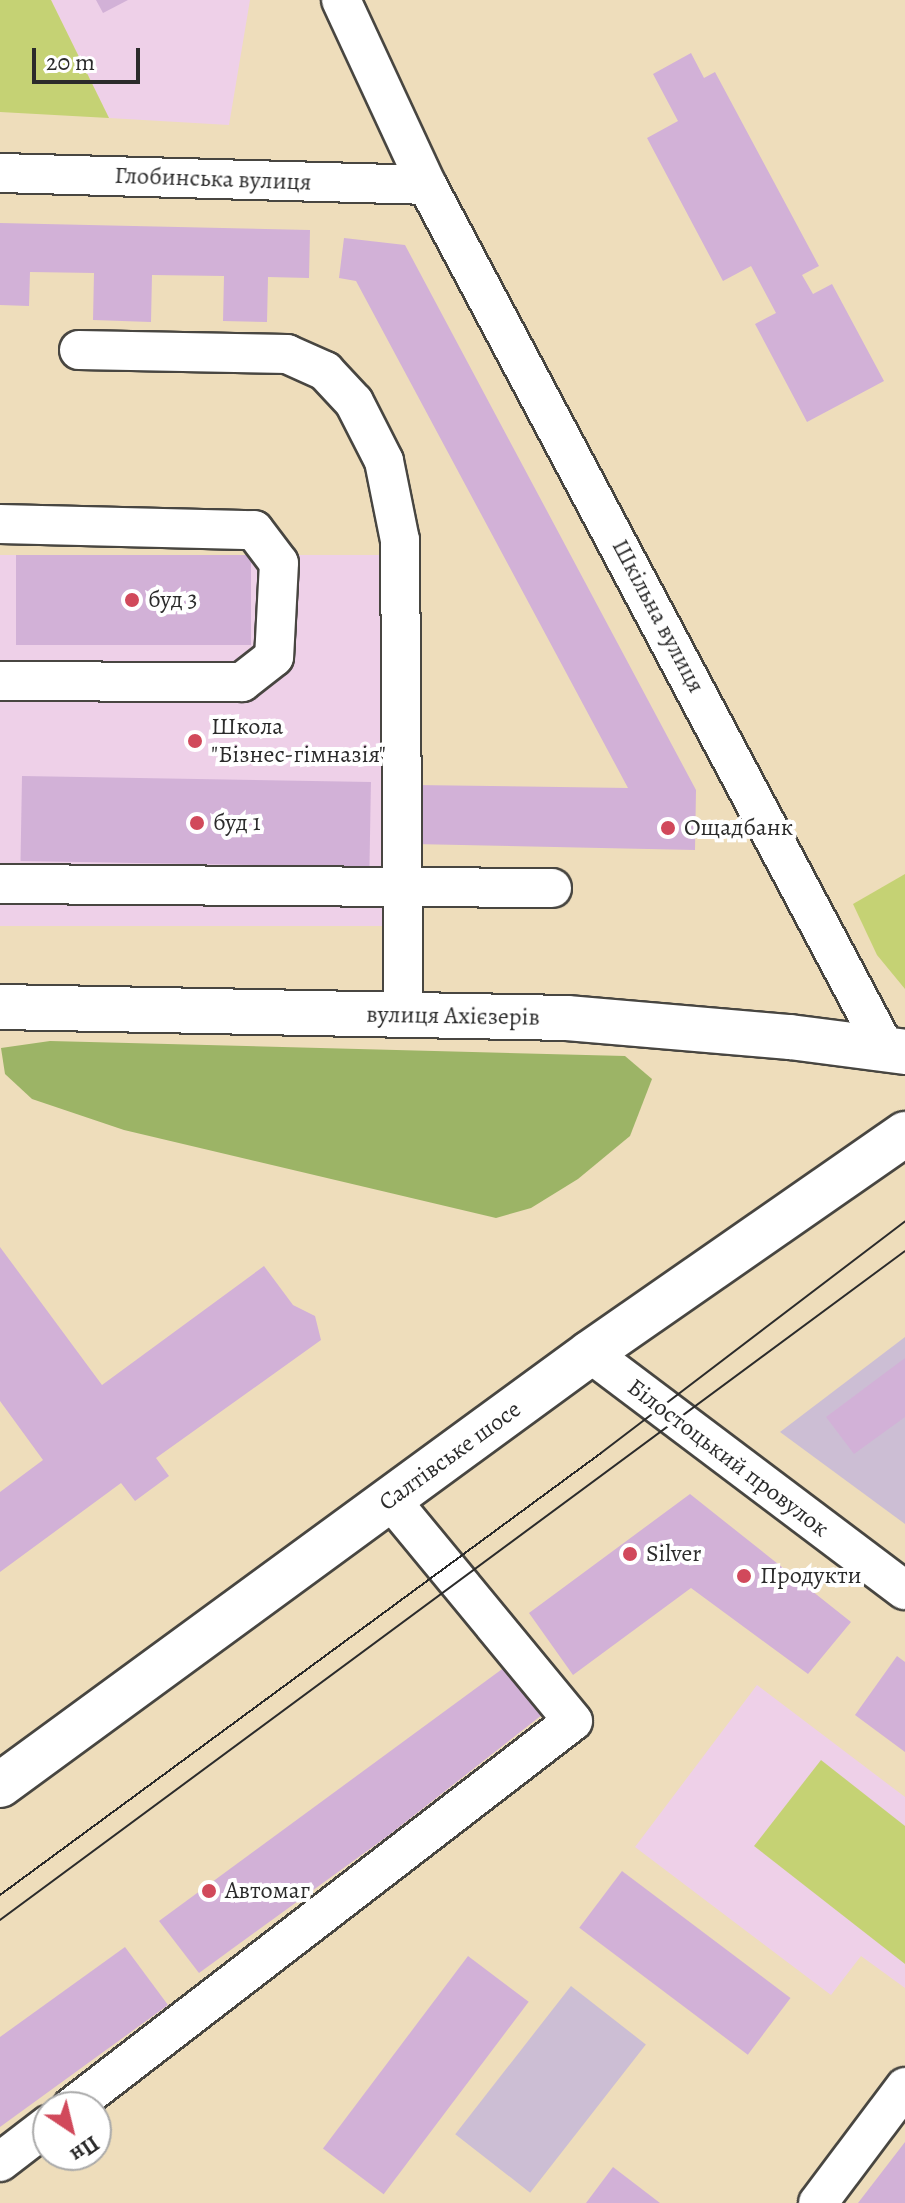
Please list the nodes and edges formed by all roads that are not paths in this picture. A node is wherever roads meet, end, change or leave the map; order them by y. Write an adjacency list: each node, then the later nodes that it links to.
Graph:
1 (341, 0): 3 (street, Шкільна вулиця)
2 (0, 173): 3 (street, Глобинська вулиця)
3 (427, 185): 12 (street, Шкільна вулиця)
4 (79, 350): 8 (street)
5 (0, 524): 6 (street)
6 (0, 681)
7 (0, 884): 8 (street)
8 (403, 887): 9 (street); 11 (street)
9 (552, 888)
10 (0, 1007): 11 (main road, вулиця Ахієзерів)
11 (403, 1016): 12 (main road, вулиця Ахієзерів)
12 (896, 1051)
13 (905, 1134): 14 (main road, Салтівське шосе)
14 (590, 1353): 15 (main road, Салтівське шосе); 16 (street, Білостоцький провулок)
15 (391, 1500): 17 (main road, Салтівське шосе); 19 (street)
16 (905, 1590)
17 (0, 1785)
18 (905, 2087): 22 (street)
19 (93, 2091)
20 (32, 2137): 21 (street)
21 (0, 2162)
22 (818, 2203)

